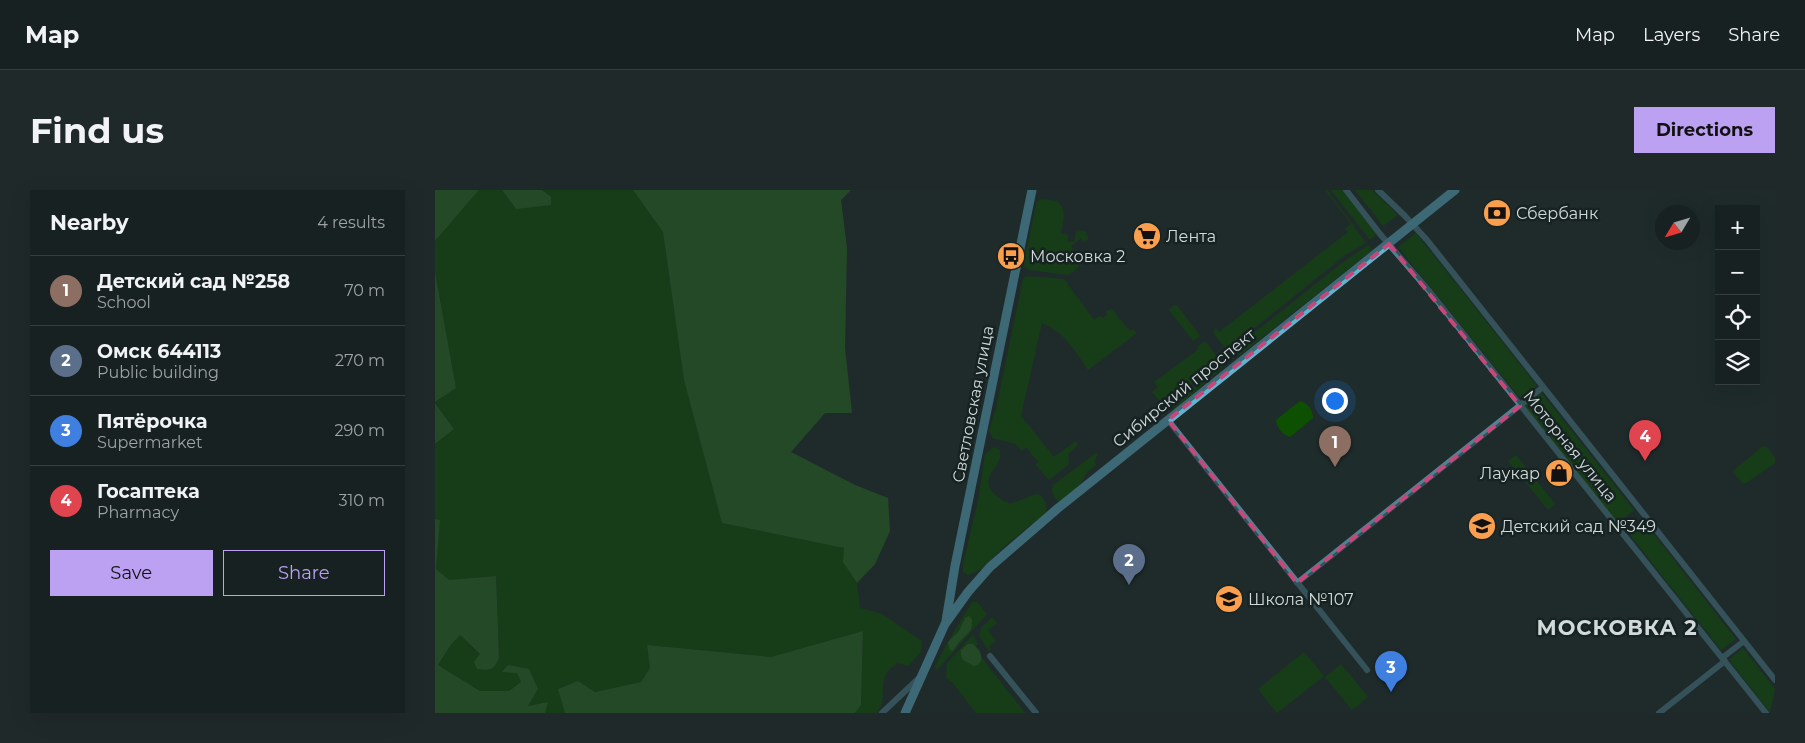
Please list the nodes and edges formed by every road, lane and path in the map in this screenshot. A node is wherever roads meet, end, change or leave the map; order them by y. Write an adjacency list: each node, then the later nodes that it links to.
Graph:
1 (1031, 190): 11 (main road, Светловская улица)
2 (1346, 190): 6 (street, Моторная улица)
3 (1379, 190): 5 (street, Моторная улица)
4 (1455, 190): 5 (main road, Сибирский проспект)
5 (1413, 225): 6 (main road, Сибирский проспект); 7 (street, Моторная улица)
6 (1389, 244): 8 (street, Моторная улица); 9 (main road, Сибирский проспект)
7 (1543, 387): 8 (street); 12 (street, Моторная улица)
8 (1520, 406): 10 (street); 14 (street, Моторная улица)
9 (1168, 420): 10 (street); 11 (main road, Сибирский проспект)
10 (1297, 583): 15 (street)
11 (945, 624): 16 (main road)
12 (1744, 641): 14 (street); 17 (street, Моторная улица)
13 (990, 656): 20 (street)
14 (1723, 660): 21 (street); 22 (street, Моторная улица)
15 (1367, 670)
16 (921, 677): 18 (street); 19 (main road)
17 (1775, 680)
18 (882, 713)
19 (905, 713)
20 (1036, 713)
21 (1659, 713)
22 (1766, 713)

